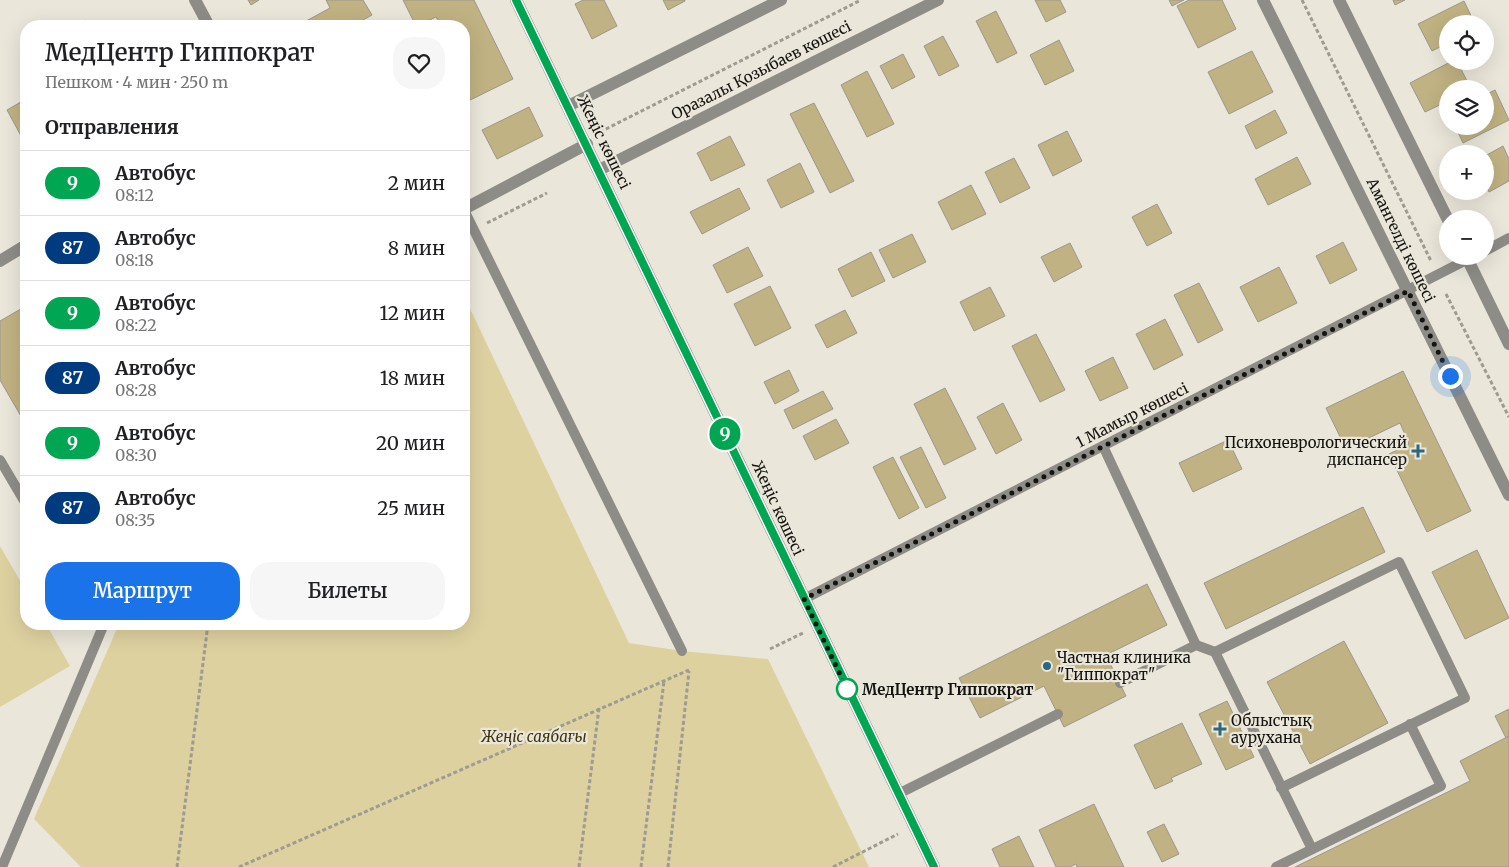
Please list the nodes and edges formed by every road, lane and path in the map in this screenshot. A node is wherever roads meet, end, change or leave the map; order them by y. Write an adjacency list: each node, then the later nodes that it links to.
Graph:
1 (195, 0): 9 (street)
2 (516, 0): 10 (street, Жеңіс көшесі)
3 (781, 0): 10 (street)
4 (861, 0): 11 (path)
5 (938, 0): 12 (street, Оразалы Қозыбаев көшесі)
6 (1263, 0): 25 (street, Амангелді көшесі)
7 (1302, 0): 24 (path)
8 (1339, 0): 15 (street)
9 (206, 20)
10 (568, 106): 11 (street, Жеңіс көшесі)
11 (586, 142): 12 (street, Жеңіс көшесі); 14 (street)
12 (599, 170): 33 (street, Жеңіс көшесі)
13 (547, 193): 17 (path)
14 (470, 207)
15 (1443, 210)
16 (470, 222): 17 (lane)
17 (474, 230): 39 (lane)
18 (1509, 238): 19 (lane)
19 (1494, 246)
20 (20, 249): 21 (street)
21 (0, 261)
22 (1455, 265): 24 (lane, 1 Мамыр көшесі)
23 (1473, 265): 27 (street)
24 (1438, 275): 25 (lane, 1 Мамыр көшесі)
25 (1408, 291): 29 (lane, 1 Мамыр көшесі); 32 (street, Амангелді көшесі)
26 (1446, 294): 28 (path)
27 (1509, 344)
28 (1509, 417)
29 (1103, 446): 33 (lane, 1 Мамыр көшесі); 37 (lane)
30 (0, 460): 31 (lane)
31 (20, 494)
32 (1509, 495)
33 (804, 599): 34 (street, Жеңіс көшесі)
34 (816, 626): 38 (path); 48 (street, Жеңіс көшесі)
35 (101, 630): 51 (lane)
36 (207, 630): 52 (path)
37 (1196, 645): 40 (lane); 43 (lane)
38 (770, 649)
39 (682, 651): 41 (path)
40 (1215, 652): 46 (lane); 47 (lane)
41 (689, 670): 42 (path); 56 (path)
42 (664, 680): 44 (path); 55 (path)
43 (1120, 683)
44 (599, 708): 53 (path); 54 (path)
45 (1058, 714): 48 (lane)
46 (1410, 724): 47 (lane); 50 (lane)
47 (1281, 788): 50 (lane)
48 (898, 794): 49 (street, Жеңіс көшесі)
49 (914, 826): 57 (path); 58 (street, Жеңіс көшесі)
50 (1312, 849): 59 (lane)
51 (2, 867)
52 (177, 867)
53 (239, 867)
54 (579, 867)
55 (641, 867)
56 (668, 867)
57 (833, 867)
58 (934, 867)
59 (1276, 867)

